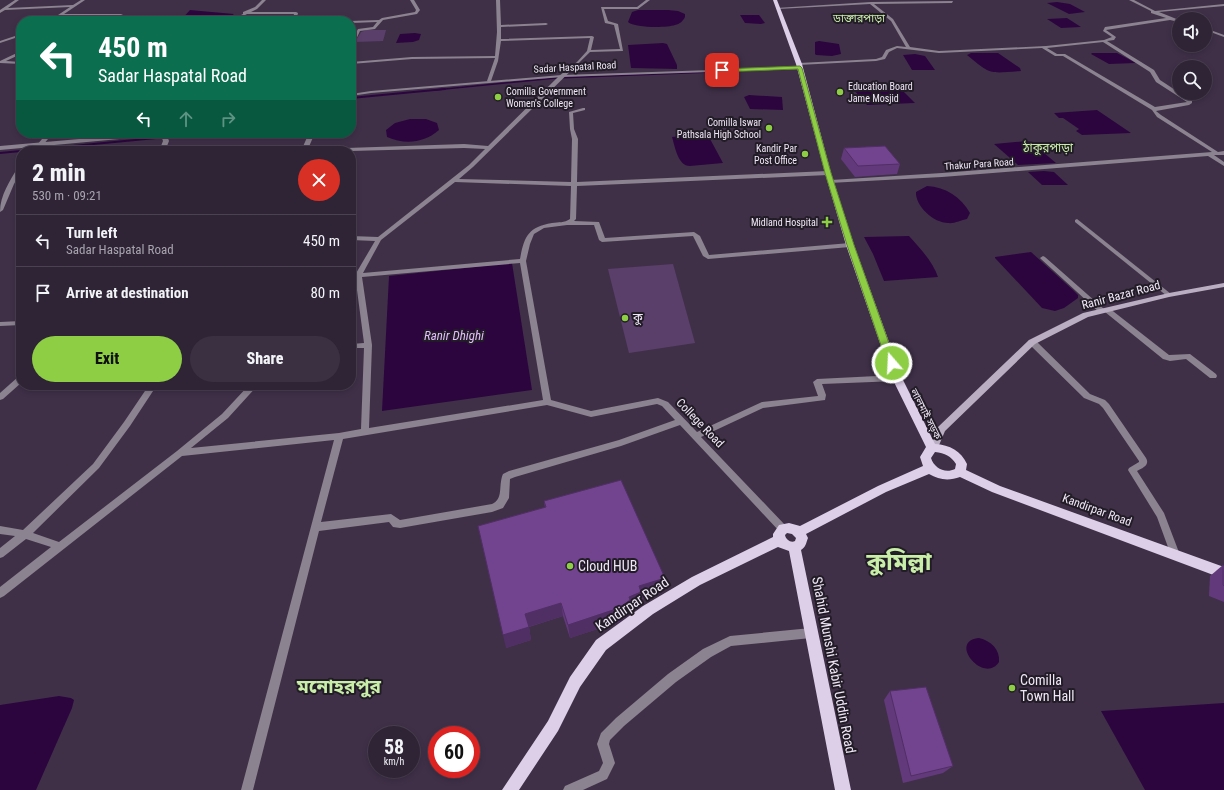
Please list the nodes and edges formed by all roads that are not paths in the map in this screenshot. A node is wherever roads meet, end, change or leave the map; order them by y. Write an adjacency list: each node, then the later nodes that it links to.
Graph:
1 (16, 0): 14 (street)
2 (83, 0): 12 (street)
3 (264, 0): 17 (street)
4 (412, 0): 24 (street)
5 (498, 0): 27 (street)
6 (648, 0): 37 (street)
7 (775, 0): 13 (main road, লালমাই সড়ক)
8 (1131, 0): 16 (street)
9 (950, 1): 10 (street)
10 (871, 3): 13 (street); 35 (street)
11 (1224, 5): 16 (street)
12 (73, 6): 14 (street); 18 (street)
13 (778, 8): 43 (main road, লালমাই সড়ক)
14 (3, 9): 15 (street)
15 (0, 12)
16 (1152, 12): 22 (street)
17 (244, 13): 20 (street); 21 (street)
18 (61, 15): 19 (street)
19 (121, 15)
20 (239, 16)
21 (295, 16)
22 (1169, 19): 23 (street); 33 (street)
23 (1172, 20)
24 (380, 21): 25 (street); 29 (street)
25 (356, 22)
26 (546, 24): 27 (street)
27 (499, 26): 32 (street)
28 (1212, 31): 30 (street)
29 (356, 35)
30 (1224, 36)
31 (16, 37): 34 (street)
32 (499, 40): 37 (street); 39 (street)
33 (1104, 41): 36 (street); 48 (street)
34 (0, 42)
35 (908, 48): 36 (street); 43 (street, Sadar Haspatal Road)
36 (1044, 48): 48 (street)
37 (589, 51): 44 (street)
38 (16, 54): 40 (street)
39 (497, 57): 42 (street); 45 (street)
40 (0, 62): 41 (street)
41 (16, 63)
42 (356, 63)
43 (800, 66): 44 (street, Sadar Haspatal Road); 60 (main road, লালমাই সড়ক)
44 (560, 77): 45 (street, Sadar Haspatal Road); 55 (street)
45 (489, 81): 46 (street, Sadar Haspatal Road)
46 (356, 94)
47 (583, 109): 64 (street)
48 (1154, 109): 57 (street)
49 (46, 138): 51 (street)
50 (112, 138): 51 (street)
51 (41, 145): 52 (street)
52 (27, 146)
53 (16, 147): 54 (street)
54 (0, 148)
55 (488, 148): 56 (street); 62 (street)
56 (356, 150)
57 (1221, 154): 58 (street, Thakur Para Road)
58 (1210, 155): 59 (street); 63 (street, Thakur Para Road)
59 (1224, 164)
60 (828, 173): 63 (main road, লালমাই সড়ক); 64 (street)
61 (16, 176): 65 (street)
62 (452, 180): 64 (street); 69 (street)
63 (831, 182): 70 (main road, লালমাই সড়ক)
64 (574, 184): 67 (street)
65 (0, 210)
66 (1077, 222): 75 (street)
67 (568, 223): 70 (street); 72 (street)
68 (356, 238): 69 (street)
69 (379, 239): 73 (street)
70 (850, 245): 83 (main road, লালমাই সড়ক)
71 (1043, 258): 76 (street)
72 (523, 261): 73 (street); 88 (street)
73 (358, 276): 80 (street)
74 (1224, 286): 75 (main road, Ranir Bazar Road)
75 (1169, 295): 76 (main road, Ranir Bazar Road)
76 (1105, 311): 79 (main road, Ranir Bazar Road); 82 (street)
77 (16, 323): 78 (street)
78 (0, 324)
79 (1032, 342): 93 (main road, Ranir Bazar Road); 105 (street)
80 (368, 345): 81 (street); 90 (street)
81 (356, 346)
82 (1213, 376)
83 (897, 378): 92 (street); 93 (main road, লালমাই সড়ক)
84 (16, 383): 87 (street)
85 (150, 390): 100 (street)
86 (249, 390): 94 (street)
87 (0, 397)
88 (547, 402): 89 (street, College Road); 90 (street)
89 (682, 421): 92 (street, College Road); 97 (street)
90 (365, 431): 91 (street)
91 (339, 436): 94 (street); 97 (street)
92 (696, 436): 101 (street, College Road)
93 (933, 449): 95 (main road); 96 (main road)
94 (180, 453): 102 (street)
95 (930, 468): 96 (main road); 99 (main road)
96 (960, 472): 105 (main road, Kandirpar Road)
97 (315, 527): 110 (street)
98 (0, 530): 100 (street)
99 (799, 532): 101 (main road); 103 (main road)
100 (25, 534): 102 (street); 104 (street)
101 (782, 535): 103 (main road); 109 (main road, Kandirpar Road)
102 (59, 546): 107 (street)
103 (794, 547): 108 (main road, Shahid Munshi Kabir Uddin Road)
104 (0, 554)
105 (1175, 555): 106 (main road, Kandirpar Road)
106 (1224, 573)
107 (0, 593)
108 (811, 633): 111 (street); 112 (main road, Shahid Munshi Kabir Uddin Road)
109 (514, 785)
110 (247, 790)
111 (569, 790)
112 (841, 790)

